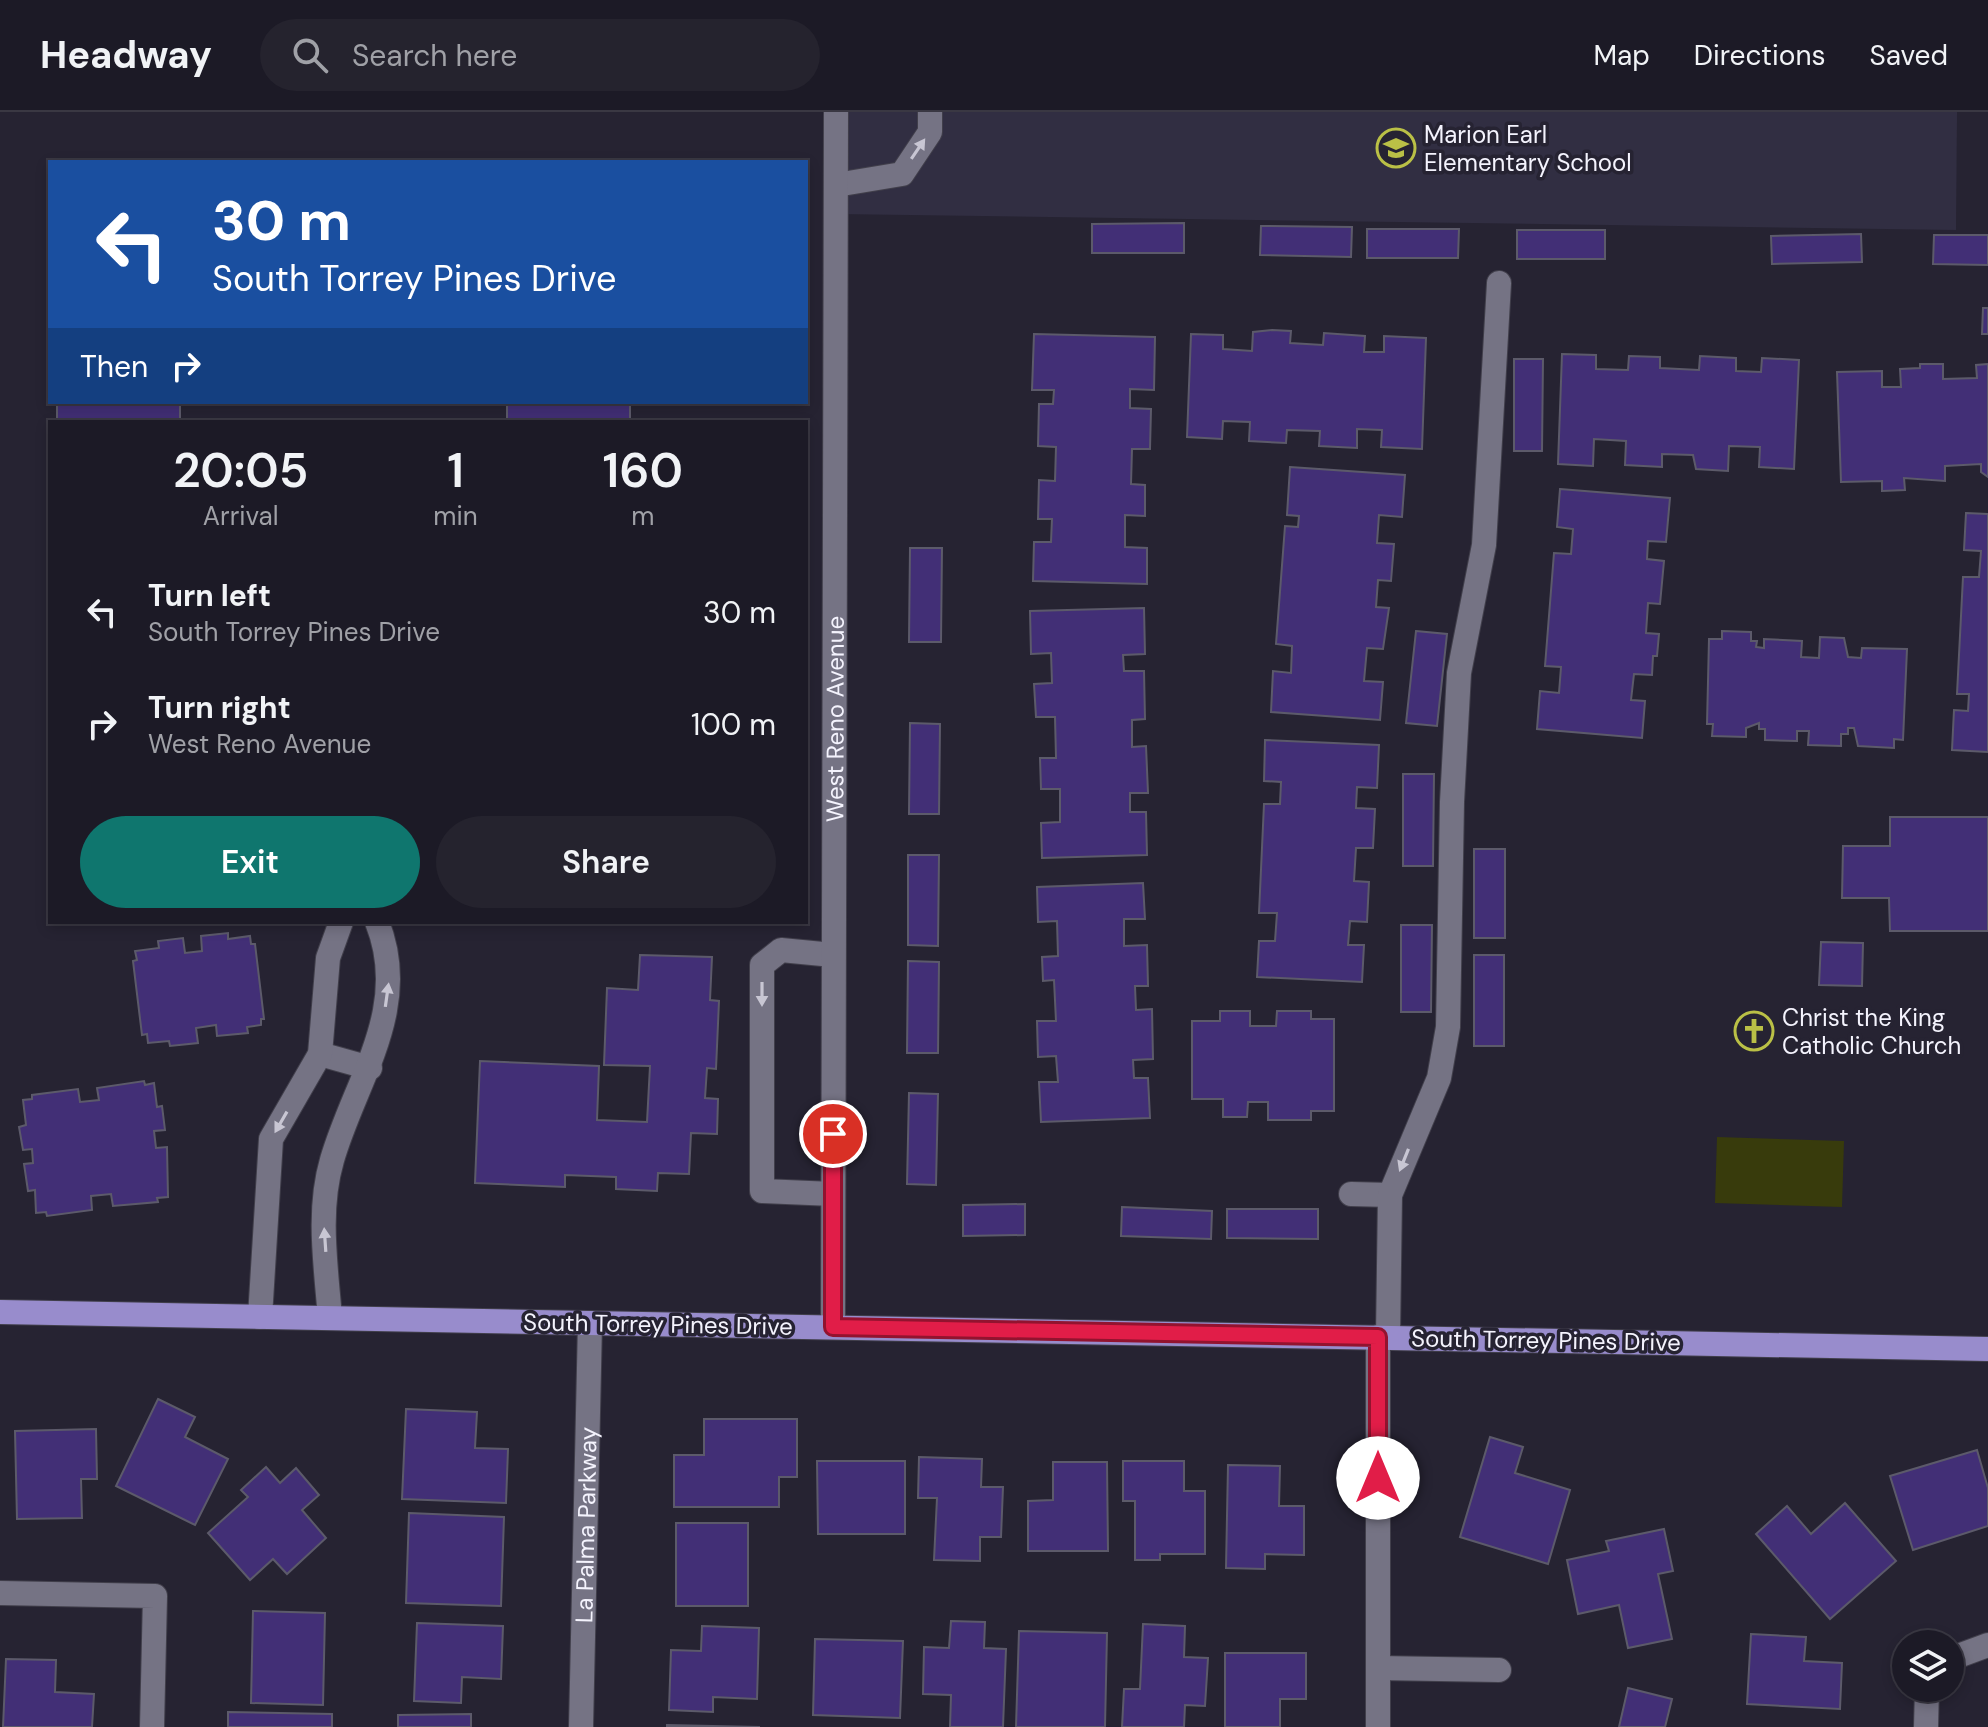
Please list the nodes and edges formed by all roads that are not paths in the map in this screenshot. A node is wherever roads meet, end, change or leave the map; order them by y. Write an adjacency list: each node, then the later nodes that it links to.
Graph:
1 (836, 112): 3 (street, West Reno Avenue)
2 (930, 112): 3 (street, one-way to 2)
3 (836, 185): 7 (street, West Reno Avenue)
4 (1499, 283): 12 (street, one-way to 12)
5 (340, 924): 8 (street)
6 (378, 924): 9 (street, one-way to 6)
7 (833, 955): 10 (street, West Reno Avenue); 10 (street, one-way to 10)
8 (320, 1054): 9 (street); 14 (street, one-way to 14)
9 (370, 1068): 15 (street, one-way to 9)
10 (833, 1194): 17 (street, West Reno Avenue)
11 (1351, 1194): 12 (street)
12 (1390, 1195): 18 (street)
13 (0, 1312): 14 (main road, South Torrey Pines Drive)
14 (260, 1317): 15 (main road, South Torrey Pines Drive)
15 (330, 1318): 16 (main road, South Torrey Pines Drive)
16 (590, 1323): 17 (main road, South Torrey Pines Drive); 27 (street, La Palma Parkway)
17 (833, 1327): 18 (main road, South Torrey Pines Drive)
18 (1383, 1337): 19 (main road, South Torrey Pines Drive); 23 (street)
19 (1988, 1349)
20 (0, 1593): 26 (street)
21 (1988, 1645): 22 (street)
22 (1964, 1654)
23 (1378, 1668): 24 (street); 28 (street)
24 (1499, 1670)
25 (1927, 1702): 29 (street)
26 (152, 1727)
27 (581, 1727)
28 (1378, 1727)
29 (1926, 1727)

